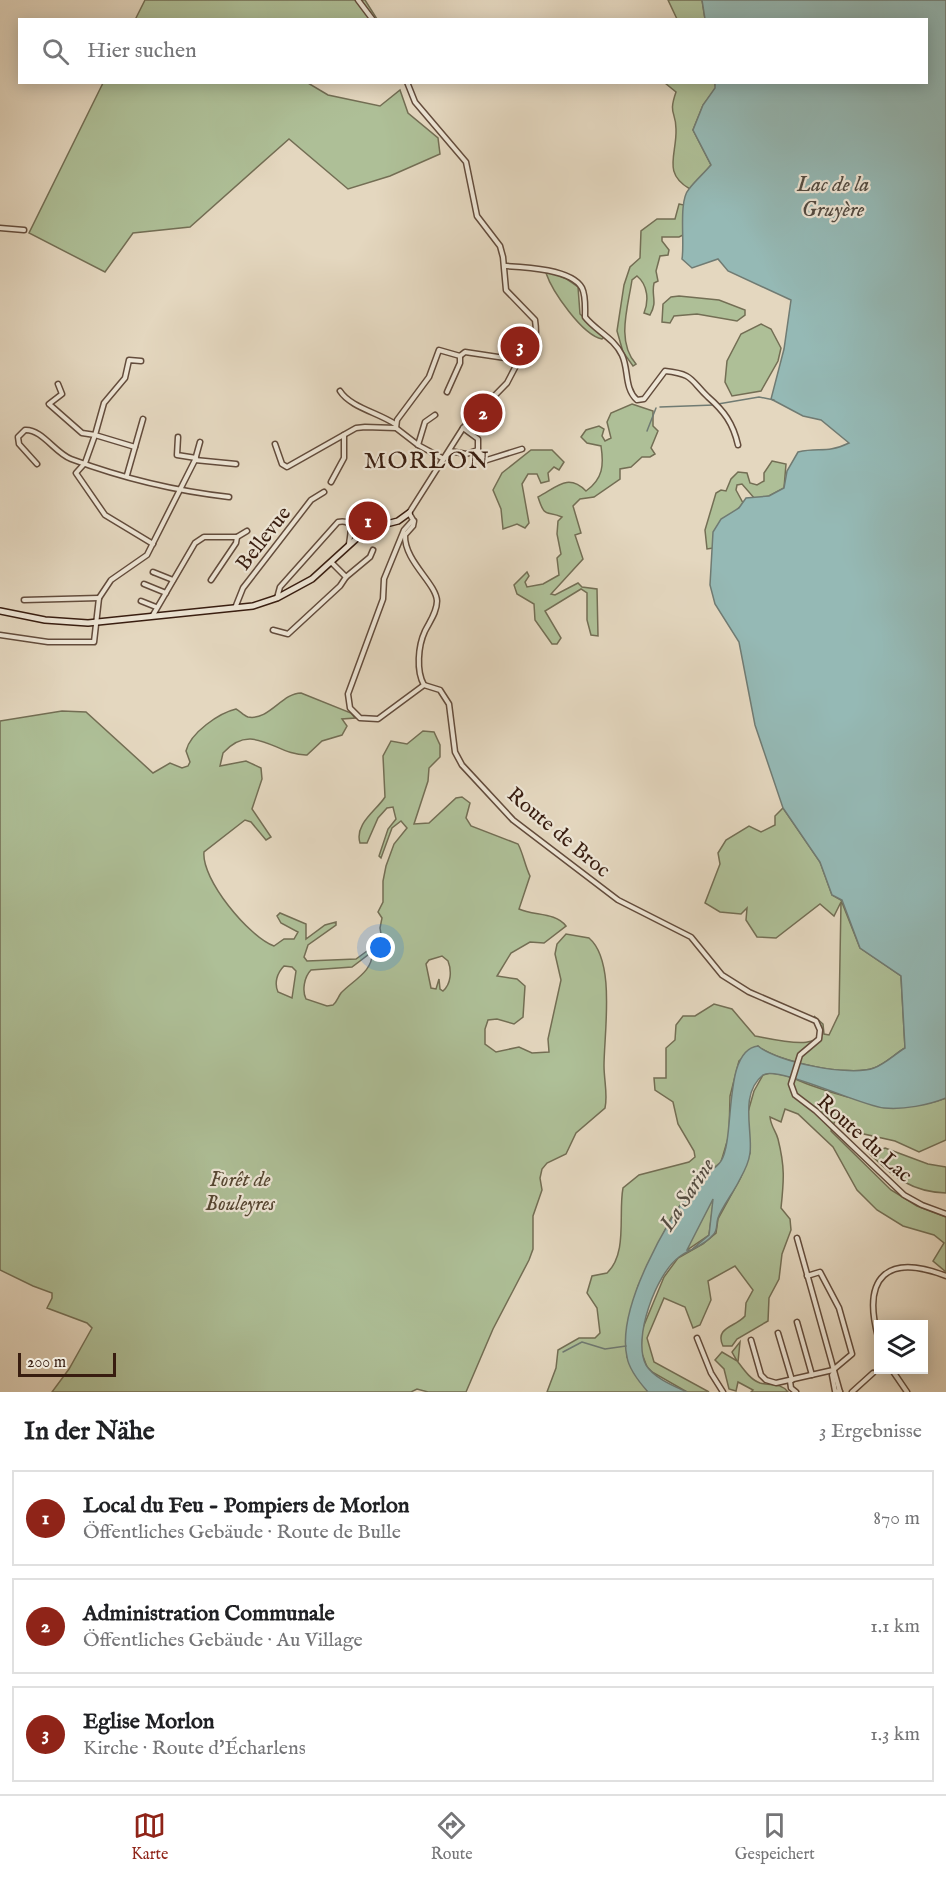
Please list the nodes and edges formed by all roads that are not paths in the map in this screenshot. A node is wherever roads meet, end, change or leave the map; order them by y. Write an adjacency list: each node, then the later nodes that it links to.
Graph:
1 (358, 0): 2 (street)
2 (372, 18)
3 (409, 84): 6 (street)
4 (0, 228): 5 (street)
5 (24, 230)
6 (505, 266): 8 (street); 23 (street)
7 (460, 356): 8 (street); 12 (street); 15 (street)
8 (519, 360): 16 (street)
9 (141, 361): 17 (street)
10 (58, 384): 17 (street)
11 (340, 391): 15 (street)
12 (447, 392)
13 (435, 415): 22 (street)
14 (143, 419): 24 (street)
15 (396, 426): 18 (street); 22 (street)
16 (463, 428): 26 (street); 27 (street)
17 (95, 435): 24 (street); 30 (street)
18 (344, 435): 21 (street); 34 (street)
19 (178, 437): 28 (street)
20 (200, 442): 28 (street)
21 (275, 444)
22 (418, 445): 29 (street)
23 (738, 445)
24 (135, 447): 33 (street)
25 (522, 449): 26 (street)
26 (478, 450): 27 (street)
27 (450, 451): 29 (street)
28 (195, 459): 32 (street); 35 (street)
29 (444, 459): 38 (street)
30 (85, 463): 31 (street); 33 (street); 42 (street)
31 (36, 464)
32 (236, 464)
33 (127, 475): 35 (street)
34 (331, 482)
35 (179, 491): 37 (street); 42 (street)
36 (324, 492): 57 (street, Bellevue)
37 (230, 497)
38 (409, 513): 39 (street); 43 (street)
39 (413, 520): 63 (street); 63 (street)
40 (247, 531): 41 (street)
41 (237, 537): 48 (street); 49 (street)
42 (153, 544): 52 (street)
43 (349, 544): 45 (street); 53 (street)
44 (373, 550): 47 (street)
45 (331, 562): 47 (street); 53 (street)
46 (153, 572): 48 (street)
47 (346, 578): 61 (street)
48 (173, 580): 51 (street)
49 (211, 580)
50 (144, 585): 51 (street)
51 (166, 593): 56 (street)
52 (99, 598): 54 (street); 60 (street)
53 (277, 598): 57 (street)
54 (24, 600)
55 (141, 601): 56 (street)
56 (156, 607): 59 (street)
57 (235, 608): 59 (street)
58 (0, 611): 60 (street)
59 (153, 615): 60 (street)
60 (95, 621): 62 (street)
61 (273, 630)
62 (0, 634)
63 (424, 685): 64 (street, Route de Broc)
64 (797, 1098): 65 (street, Route du Lac)
65 (946, 1214)
66 (797, 1238): 67 (street)
67 (807, 1276): 74 (street); 74 (street)
68 (946, 1276): 69 (street)
69 (874, 1320)
70 (797, 1322): 77 (street)
71 (778, 1333): 78 (street)
72 (696, 1338): 79 (street)
73 (751, 1340): 78 (street)
74 (834, 1371): 77 (street); 81 (street)
75 (873, 1373): 82 (street)
76 (895, 1374): 83 (street)
77 (812, 1375): 78 (street)
78 (791, 1381): 80 (street)
79 (723, 1392)
80 (796, 1392)
81 (840, 1392)
82 (852, 1392)
83 (907, 1392)

